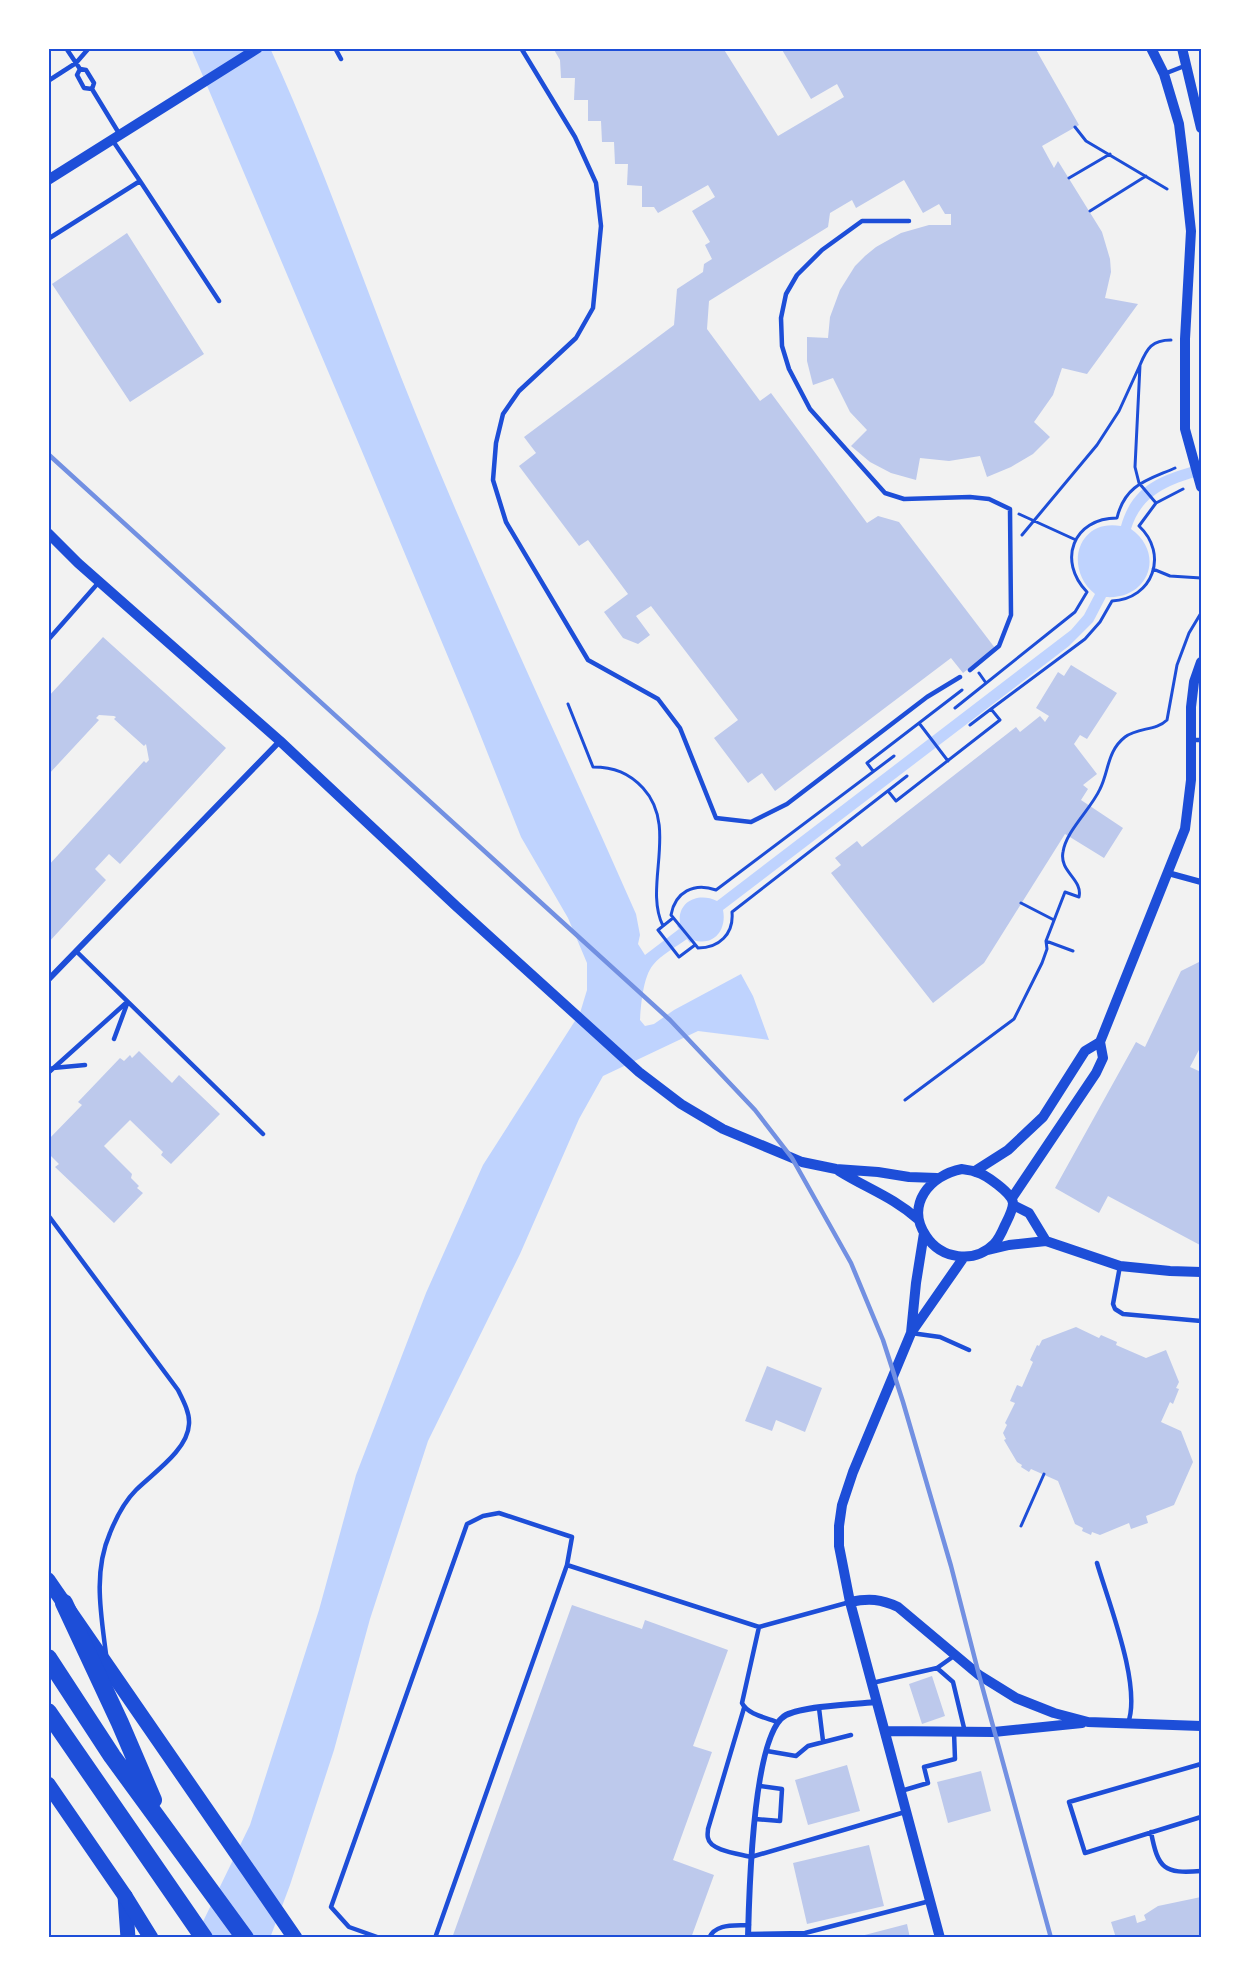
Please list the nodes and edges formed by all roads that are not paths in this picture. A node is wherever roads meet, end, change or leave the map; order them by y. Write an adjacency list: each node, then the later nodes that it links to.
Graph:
1 (66, 48): 9 (lane)
2 (88, 48): 9 (lane)
3 (258, 48): 16 (street)
4 (335, 48): 8 (lane)
5 (521, 48): 28 (lane)
6 (1151, 48): 12 (street)
7 (1182, 48): 10 (street)
8 (341, 59)
9 (76, 63): 11 (lane); 13 (lane)
10 (1187, 65): 12 (lane); 15 (street)
11 (80, 69): 14 (lane); 14 (lane)
12 (1164, 74): 22 (street)
13 (48, 81)
14 (92, 89): 16 (lane)
15 (1201, 128)
16 (116, 138): 17 (street); 18 (lane)
17 (48, 180)
18 (140, 182): 20 (lane); 21 (lane)
19 (909, 221): 27 (lane)
20 (48, 239)
21 (219, 302)
22 (1201, 487)
23 (48, 533): 24 (street)
24 (99, 582): 25 (lane); 30 (street)
25 (48, 640)
26 (1201, 662): 29 (street)
27 (970, 670)
28 (960, 677)
29 (1196, 740): 31 (street)
30 (280, 741): 33 (street); 42 (street)
31 (1168, 873): 32 (street); 37 (street)
32 (1201, 882)
33 (76, 951): 34 (street); 35 (lane)
34 (48, 980)
35 (128, 1002): 36 (lane); 39 (lane); 41 (lane)
36 (114, 1039)
37 (1100, 1042): 43 (street); 45 (street)
38 (85, 1065): 39 (lane)
39 (53, 1068): 40 (lane)
40 (48, 1073)
41 (263, 1134)
42 (836, 1169): 44 (street); 47 (street)
43 (975, 1171): 44 (street); 45 (street)
44 (937, 1178): 47 (street)
45 (1012, 1202): 49 (street); 50 (street)
46 (48, 1215): 65 (lane)
47 (919, 1220): 48 (street)
48 (924, 1233): 51 (street); 55 (street)
49 (1046, 1241): 50 (street); 52 (street)
50 (987, 1250): 51 (street)
51 (964, 1257): 55 (street)
52 (1120, 1266): 53 (street); 54 (lane)
53 (1201, 1272)
54 (1201, 1321)
55 (911, 1334): 56 (lane); 60 (street)
56 (969, 1350)
57 (1097, 1563): 74 (lane)
58 (567, 1565): 62 (lane); 101 (lane); 102 (lane)
59 (48, 1580): 61 (main road)
60 (850, 1602): 62 (lane); 63 (street); 67 (street)
61 (64, 1603): 65 (main road); 89 (highway)
62 (759, 1627): 69 (lane)
63 (956, 1655): 66 (lane); 73 (street)
64 (48, 1658): 89 (highway)
65 (107, 1663): 100 (main road)
66 (937, 1668): 67 (lane); 77 (lane)
67 (872, 1683): 68 (street)
68 (877, 1702): 70 (street); 76 (street)
69 (744, 1708): 72 (lane); 90 (lane)
70 (819, 1708): 72 (street); 79 (lane)
71 (48, 1712): 98 (highway)
72 (777, 1722): 80 (street)
73 (1088, 1722): 74 (street); 77 (street)
74 (1127, 1723): 75 (street)
75 (1201, 1726)
76 (885, 1731): 77 (street); 84 (street)
77 (959, 1732): 84 (lane)
78 (852, 1735): 79 (lane)
79 (823, 1741): 80 (lane)
80 (767, 1751): 83 (street)
81 (1201, 1764): 88 (lane)
82 (48, 1784): 92 (main road)
83 (760, 1786): 87 (street); 87 (lane)
84 (901, 1791): 85 (street)
85 (907, 1812): 90 (lane); 93 (street)
86 (1201, 1817): 88 (lane)
87 (755, 1819): 90 (street)
88 (1151, 1832): 91 (lane)
89 (171, 1837): 99 (highway)
90 (752, 1857): 94 (street)
91 (1201, 1871)
92 (125, 1896): 96 (main road); 97 (main road)
93 (930, 1901): 95 (lane); 104 (street)
94 (749, 1925): 95 (street); 103 (lane)
95 (748, 1936)
96 (128, 1938)
97 (151, 1938)
98 (204, 1938)
99 (245, 1938)
100 (295, 1938)
101 (380, 1938)
102 (435, 1938)
103 (709, 1938)
104 (940, 1938)

